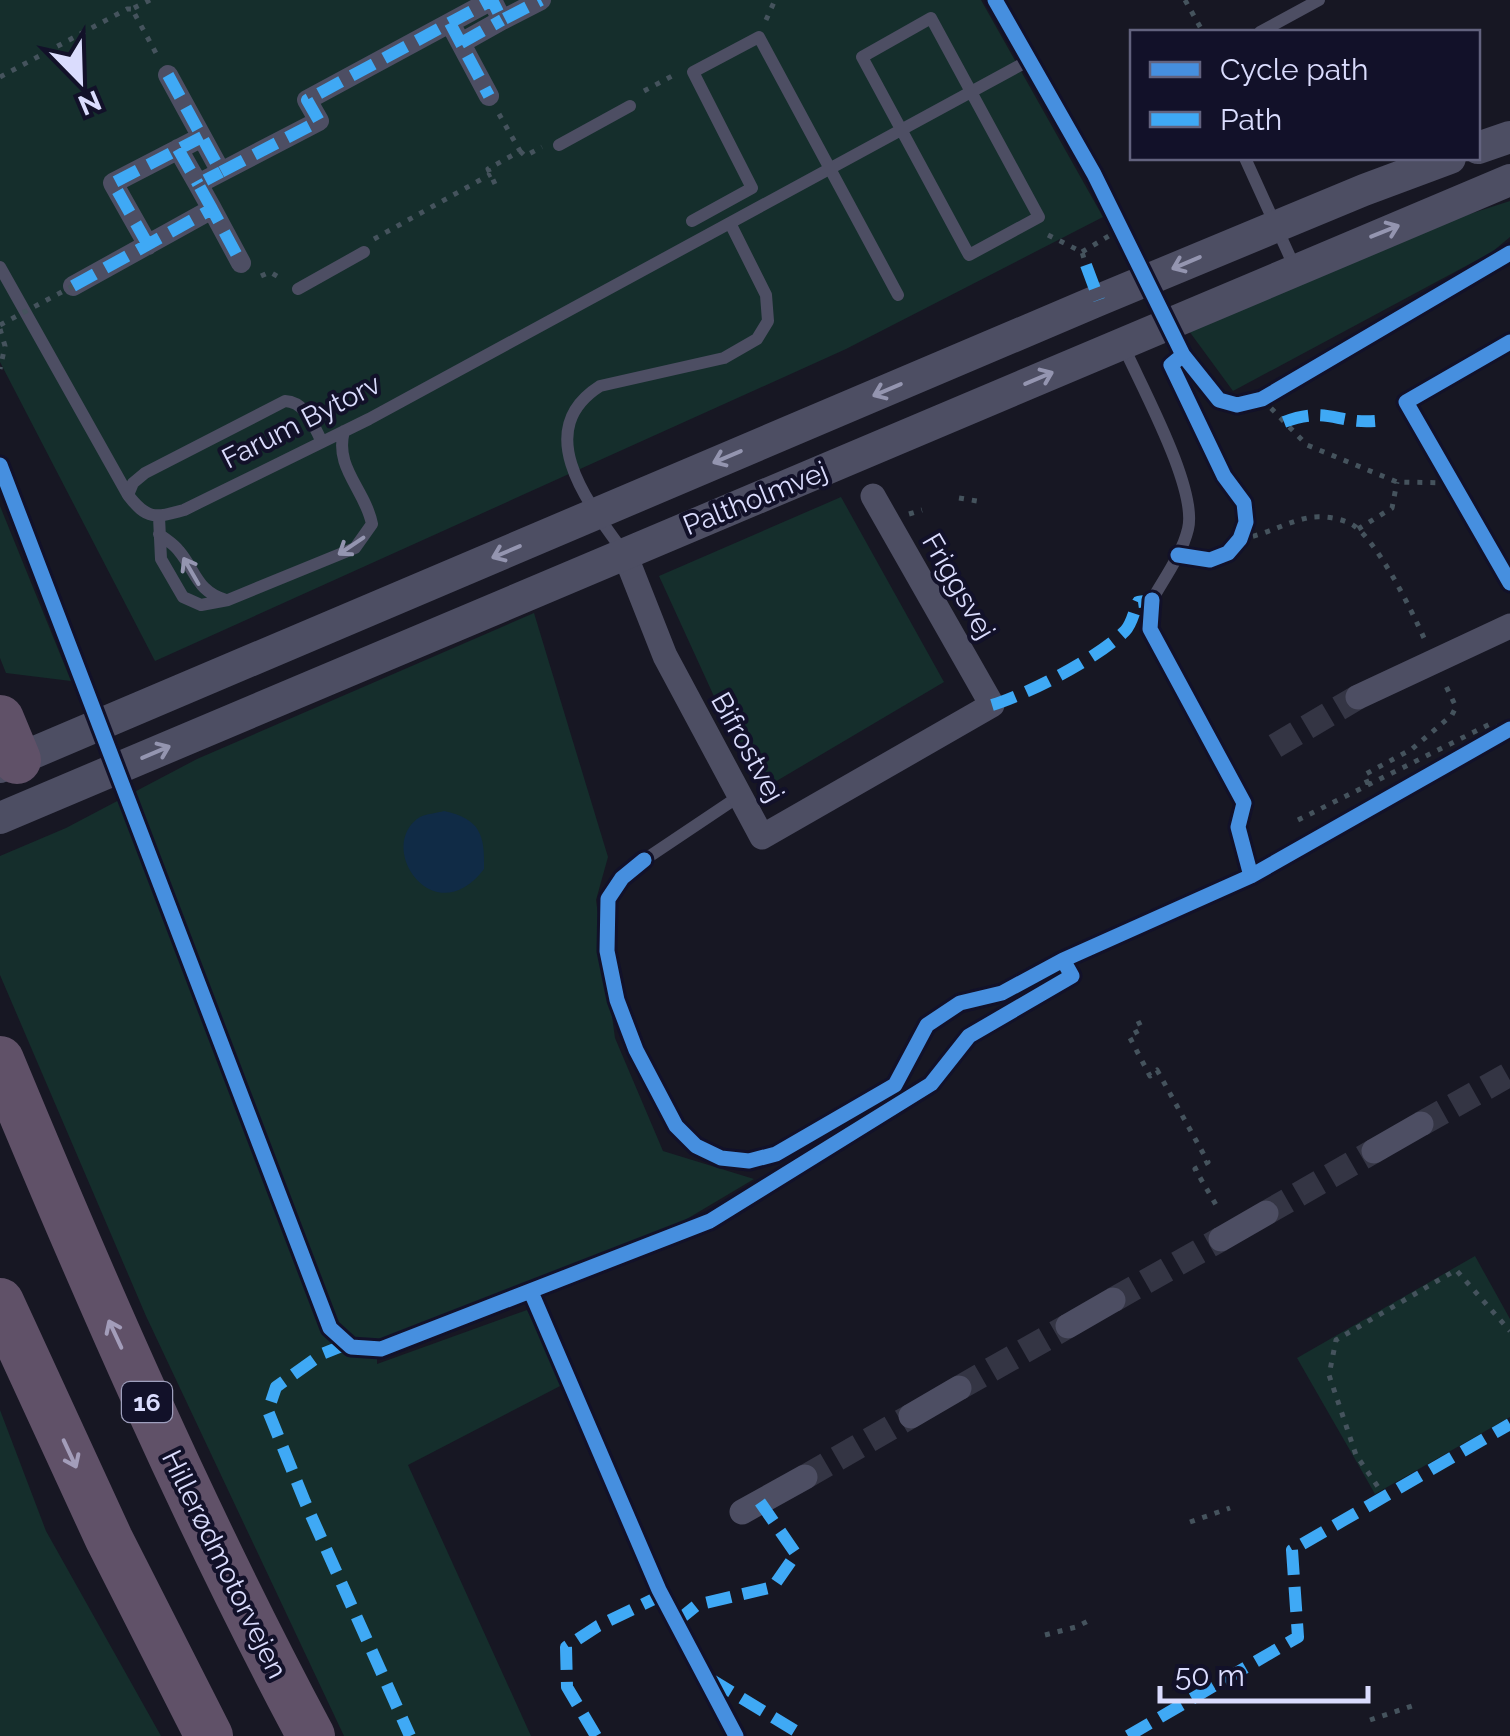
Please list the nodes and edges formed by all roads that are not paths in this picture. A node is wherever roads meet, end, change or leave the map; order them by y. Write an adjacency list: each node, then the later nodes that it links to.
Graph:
1 (541, 0): 3 (street)
2 (1319, 0): 5 (lane)
3 (502, 20): 4 (street); 6 (street)
4 (450, 23): 6 (street); 21 (street)
5 (1264, 30)
6 (461, 43): 10 (street)
7 (1028, 61): 9 (lane, Farum Bytorv)
8 (168, 75): 13 (street)
9 (970, 92): 12 (lane, Farum Bytorv); 12 (lane); 12 (lane)
10 (489, 96)
11 (630, 106): 15 (lane)
12 (901, 130): 20 (lane, Farum Bytorv)
13 (202, 137): 17 (street); 21 (street)
14 (1510, 137): 16 (street)
15 (559, 145)
16 (1480, 147)
17 (178, 149): 23 (street); 28 (street)
18 (1246, 160): 27 (lane)
19 (1445, 160): 27 (street, Paltholmvej)
20 (830, 168): 25 (lane); 26 (lane, Farum Bytorv); 35 (lane)
21 (221, 172): 23 (street)
22 (1510, 180): 32 (street, Paltholmvej, one-way to 22)
23 (198, 184): 24 (street)
24 (212, 209): 28 (street); 30 (street)
25 (692, 221)
26 (730, 223): 37 (lane, Farum Bytorv); 41 (lane)
27 (1276, 226): 32 (lane); 41 (street, Paltholmvej, one-way to 41)
28 (148, 245): 33 (street)
29 (364, 252): 34 (lane)
30 (241, 263)
31 (0, 267): 39 (lane)
32 (1295, 268): 36 (street, Paltholmvej)
33 (73, 286)
34 (298, 289)
35 (898, 296)
36 (1122, 342): 44 (street, Paltholmvej, one-way to 36); 46 (lane)
37 (344, 432): 38 (lane, Farum Bytorv); 45 (lane, one-way to 45)
38 (322, 442): 39 (lane); 42 (lane, Farum Bytorv)
39 (128, 495): 42 (lane)
40 (873, 496): 49 (street, Friggsvej)
41 (596, 513): 44 (lane); 50 (street, Paltholmvej, one-way to 50)
42 (159, 517): 43 (lane)
43 (158, 534): 45 (lane, one-way to 43); 45 (lane)
44 (624, 552): 50 (street, Paltholmvej, one-way to 44); 51 (street, Bifrostvej)
45 (228, 600)
46 (1152, 600)
47 (1510, 626): 48 (street)
48 (1358, 697)
49 (992, 706): 51 (street, Bifrostvej)
50 (13, 762): 52 (street, Paltholmvej)
51 (740, 795): 53 (lane)
52 (1, 817)
53 (644, 860)
54 (0, 1060): 67 (highway, Hillerødmotorvejen / 16, one-way to 54)
55 (1421, 1124): 56 (street)
56 (1374, 1152)
57 (1266, 1212): 58 (street)
58 (1220, 1239)
59 (1113, 1300): 61 (street)
60 (0, 1302): 66 (highway, one-way to 66)
61 (1068, 1326)
62 (959, 1388): 63 (street)
63 (911, 1416)
64 (805, 1476): 65 (street)
65 (742, 1512)
66 (209, 1736)
67 (311, 1736)

